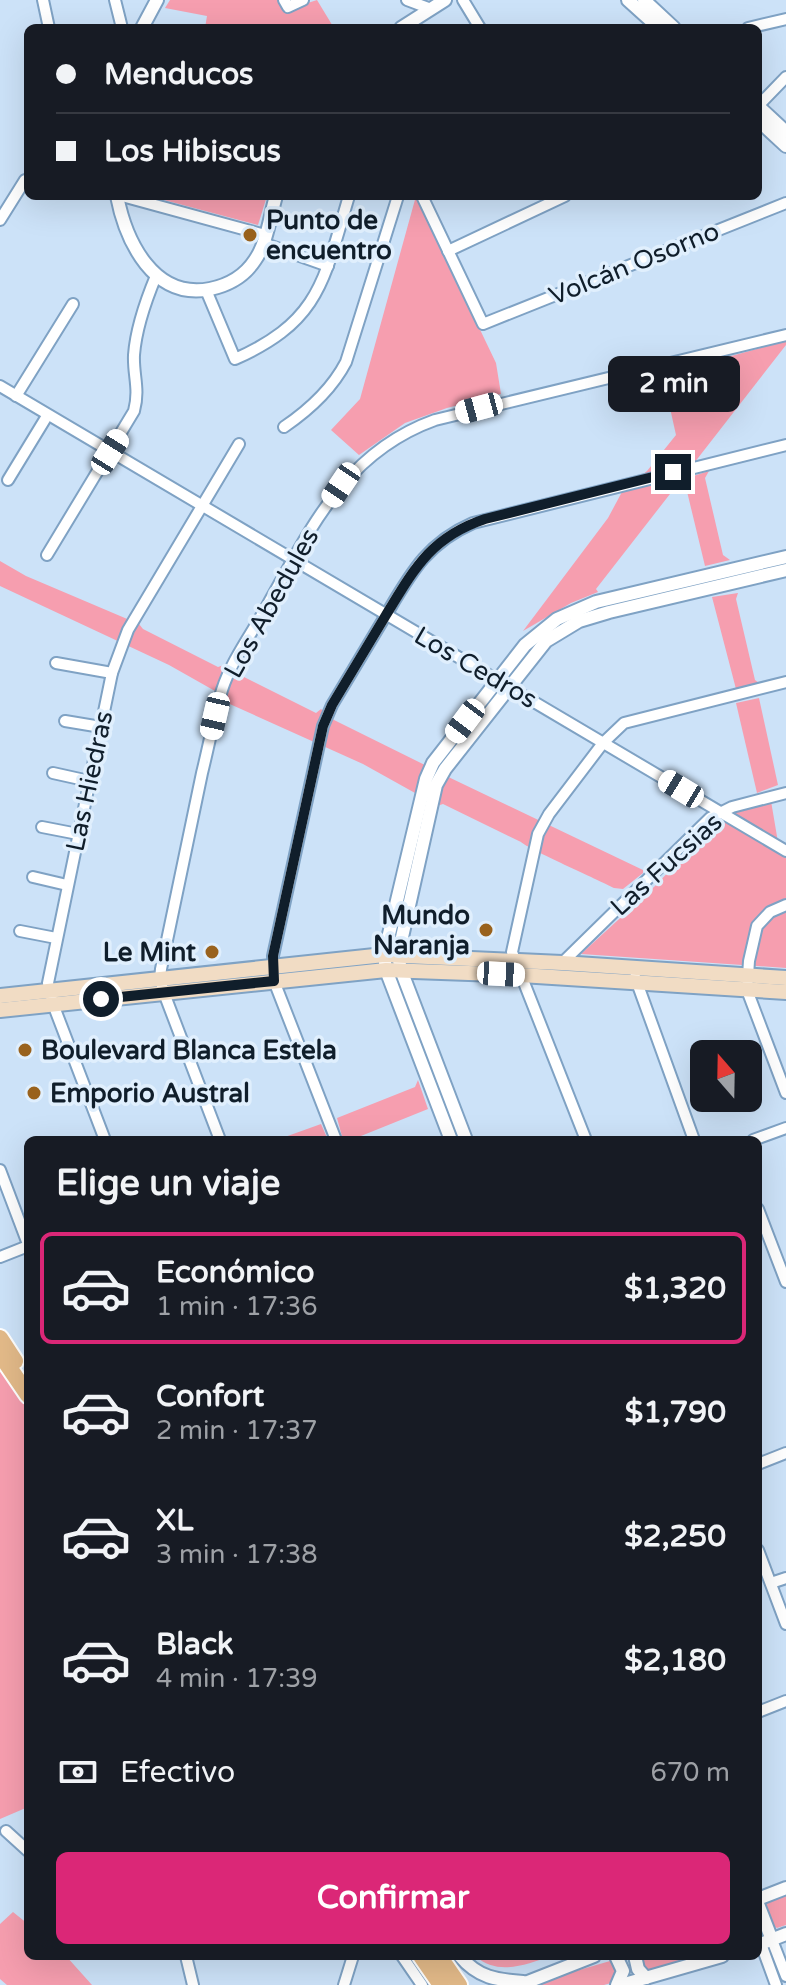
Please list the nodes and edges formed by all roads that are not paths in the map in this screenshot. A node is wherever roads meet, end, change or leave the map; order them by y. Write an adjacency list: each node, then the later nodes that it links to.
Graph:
1 (43, 0): 13 (street)
2 (115, 0): 14 (street)
3 (157, 0): 15 (street)
4 (303, 0): 10 (street)
5 (407, 0): 11 (street)
6 (445, 0): 11 (street)
7 (463, 0): 17 (street)
8 (628, 0): 18 (street)
9 (644, 0): 19 (street)
10 (286, 3)
11 (431, 9): 16 (street)
12 (786, 19): 20 (street)
13 (48, 24)
14 (121, 24)
15 (144, 24)
16 (407, 24)
17 (478, 24)
18 (655, 24)
19 (670, 24)
20 (762, 25)
21 (786, 77): 22 (street)
22 (762, 102)
23 (762, 110): 25 (street)
24 (762, 124): 26 (street)
25 (786, 132)
26 (786, 146)
27 (24, 182): 36 (street)
28 (121, 200): 40 (street)
29 (133, 200): 37 (street)
30 (275, 200): 37 (street)
31 (348, 200): 39 (street)
32 (397, 200): 47 (street)
33 (424, 200): 38 (street)
34 (556, 200): 38 (street)
35 (786, 203): 38 (street, Volcán Osorno)
36 (0, 220)
37 (264, 239): 39 (street); 41 (street)
38 (448, 251)
39 (328, 266): 41 (street)
40 (156, 276): 41 (street); 50 (street)
41 (206, 290)
42 (73, 304): 45 (street)
43 (786, 335): 55 (street, Los Abedules)
44 (0, 386): 45 (street, Los Cedros)
45 (16, 396): 46 (street, Los Cedros)
46 (47, 416): 50 (street, Los Cedros); 51 (street)
47 (284, 427)
48 (239, 444): 52 (street, Las Hiedras)
49 (786, 445): 57 (street)
50 (110, 452): 52 (street, Los Cedros); 53 (street)
51 (8, 480)
52 (201, 504): 55 (street, Los Cedros); 59 (street, Las Hiedras)
53 (47, 555)
54 (786, 557): 60 (street)
55 (293, 560): 57 (street, Los Cedros); 85 (street, Los Abedules)
56 (786, 570): 62 (street)
57 (386, 615): 60 (street, Los Cedros); 81 (street)
58 (56, 663): 59 (street)
59 (112, 673): 64 (street, Las Hiedras)
60 (496, 680): 62 (street, Los Cedros); 78 (street)
61 (786, 682): 65 (street)
62 (509, 686): 65 (street, Los Cedros); 78 (street)
63 (65, 721): 64 (street)
64 (101, 727): 67 (street, Las Hiedras)
65 (603, 743): 69 (street, Los Cedros); 80 (street)
66 (53, 773): 67 (street)
67 (89, 781): 71 (street, Las Hiedras)
68 (786, 793): 69 (street, Las Fucsias)
69 (721, 812): 72 (street, Los Cedros); 79 (street, Las Fucsias)
70 (42, 827): 71 (street)
71 (78, 834): 74 (street, Las Hiedras)
72 (786, 851)
73 (33, 877): 74 (street)
74 (67, 885): 77 (street, Las Hiedras)
75 (786, 905): 84 (street)
76 (20, 931): 77 (street)
77 (56, 938): 88 (street, Las Hiedras)
78 (392, 962): 80 (main road); 81 (main road); 95 (street); 96 (street)
79 (562, 963): 80 (main road); 82 (main road)
80 (517, 968): 82 (main road); 97 (street)
81 (273, 974): 85 (main road); 94 (street)
82 (635, 975): 84 (main road); 98 (street)
83 (786, 978): 84 (main road)
84 (747, 983): 86 (main road); 90 (street)
85 (162, 986): 88 (main road); 93 (street)
86 (786, 992)
87 (0, 996): 88 (main road)
88 (51, 998): 89 (main road); 92 (street, Las Hiedras)
89 (0, 1010)
90 (786, 1093)
91 (786, 1128): 99 (street)
92 (103, 1136)
93 (218, 1136)
94 (334, 1136)
95 (450, 1136)
96 (464, 1136)
97 (584, 1136)
98 (693, 1136)
99 (762, 1137)
100 (0, 1170): 102 (street)
101 (762, 1219): 105 (street)
102 (24, 1234)
103 (24, 1247): 104 (street)
104 (0, 1257)
105 (786, 1282)
106 (0, 1338): 108 (main road)
107 (0, 1354): 109 (main road)
108 (24, 1372)
109 (24, 1389)
110 (786, 1453): 111 (street)
111 (762, 1462)
112 (762, 1560): 114 (street)
113 (786, 1578): 114 (street)
114 (771, 1583): 115 (street)
115 (786, 1624)
116 (786, 1701): 117 (street)
117 (762, 1710)
118 (6, 1831): 119 (street)
119 (24, 1847)
120 (786, 1888): 121 (street)
121 (762, 1900)
122 (786, 1934): 123 (street)
123 (762, 1942): 134 (street); 143 (street)
124 (186, 1960): 137 (street)
125 (352, 1960): 138 (street)
126 (405, 1960): 139 (street)
127 (424, 1960): 140 (main road)
128 (442, 1960): 141 (main road)
129 (464, 1960): 136 (street)
130 (584, 1960): 136 (street)
131 (618, 1960): 142 (street)
132 (636, 1960): 135 (street)
133 (708, 1960): 135 (street)
134 (786, 1976)
135 (646, 1978): 142 (street)
136 (522, 1984)
137 (193, 1985)
138 (344, 1985)
139 (422, 1985)
140 (441, 1985)
141 (459, 1985)
142 (619, 1985)
143 (776, 1985)

